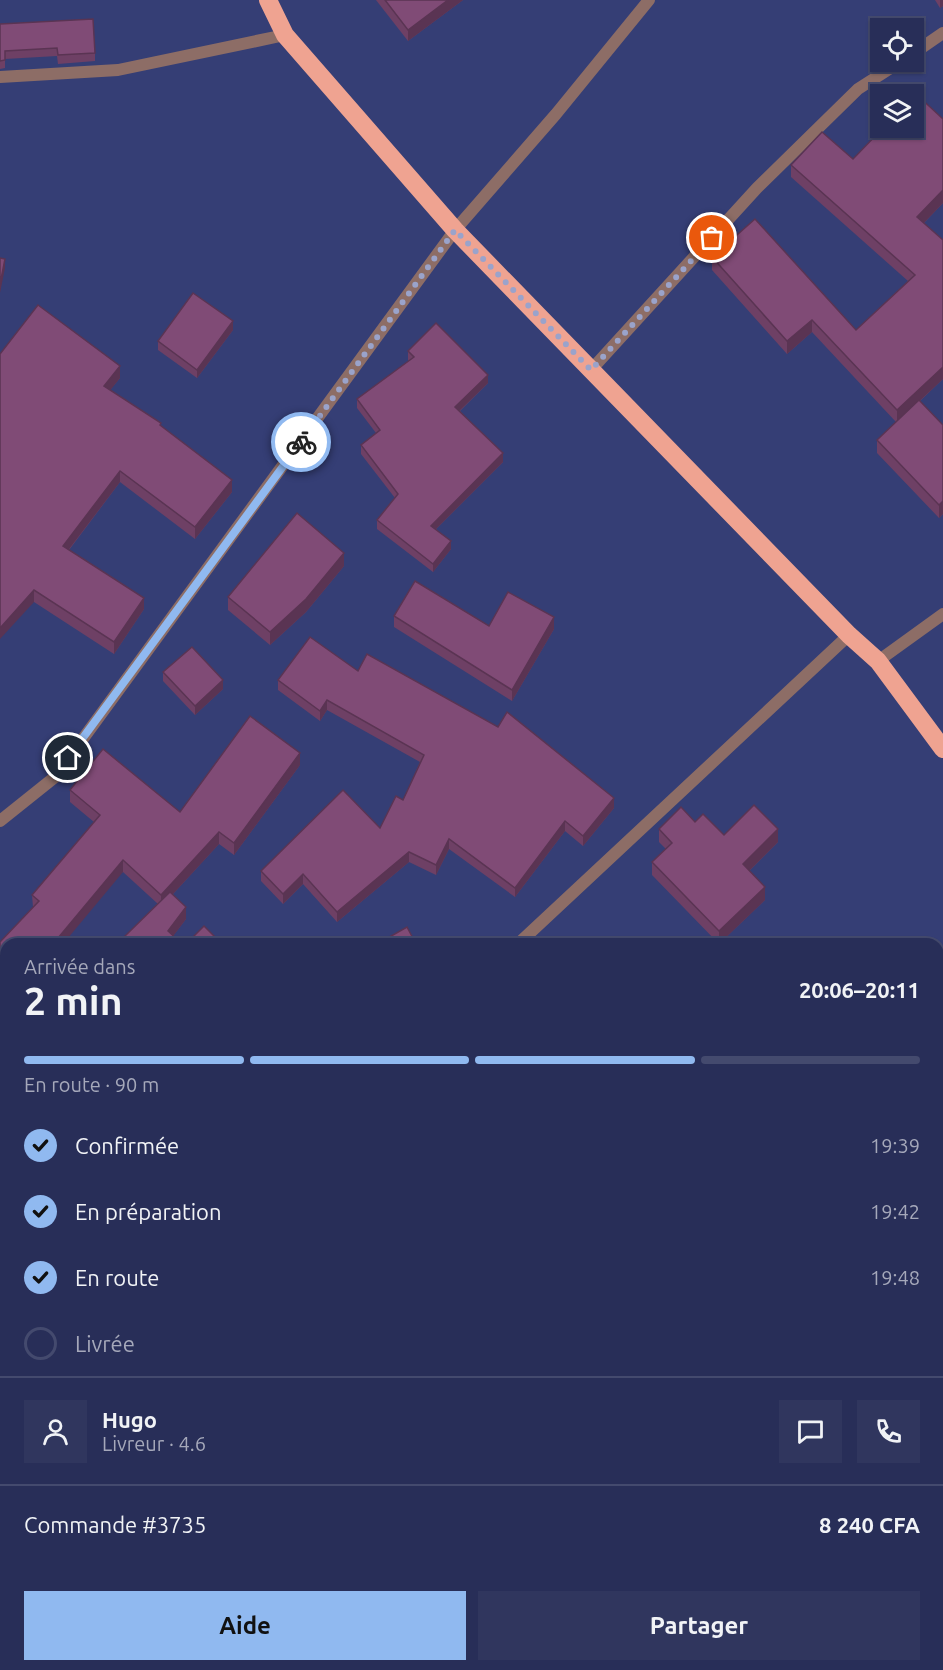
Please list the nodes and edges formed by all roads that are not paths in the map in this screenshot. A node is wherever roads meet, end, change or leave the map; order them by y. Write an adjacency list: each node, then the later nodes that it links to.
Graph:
1 (268, 0): 4 (highway)
2 (649, 0): 8 (street)
3 (943, 33): 5 (street)
4 (285, 35): 7 (street); 8 (highway)
5 (924, 46)
6 (884, 72): 9 (street)
7 (0, 77)
8 (455, 230): 9 (highway); 14 (street)
9 (591, 370): 11 (highway)
10 (943, 614): 12 (street)
11 (849, 635): 12 (highway); 15 (street)
12 (878, 661): 13 (highway)
13 (943, 749)
14 (0, 821)
15 (524, 938)

